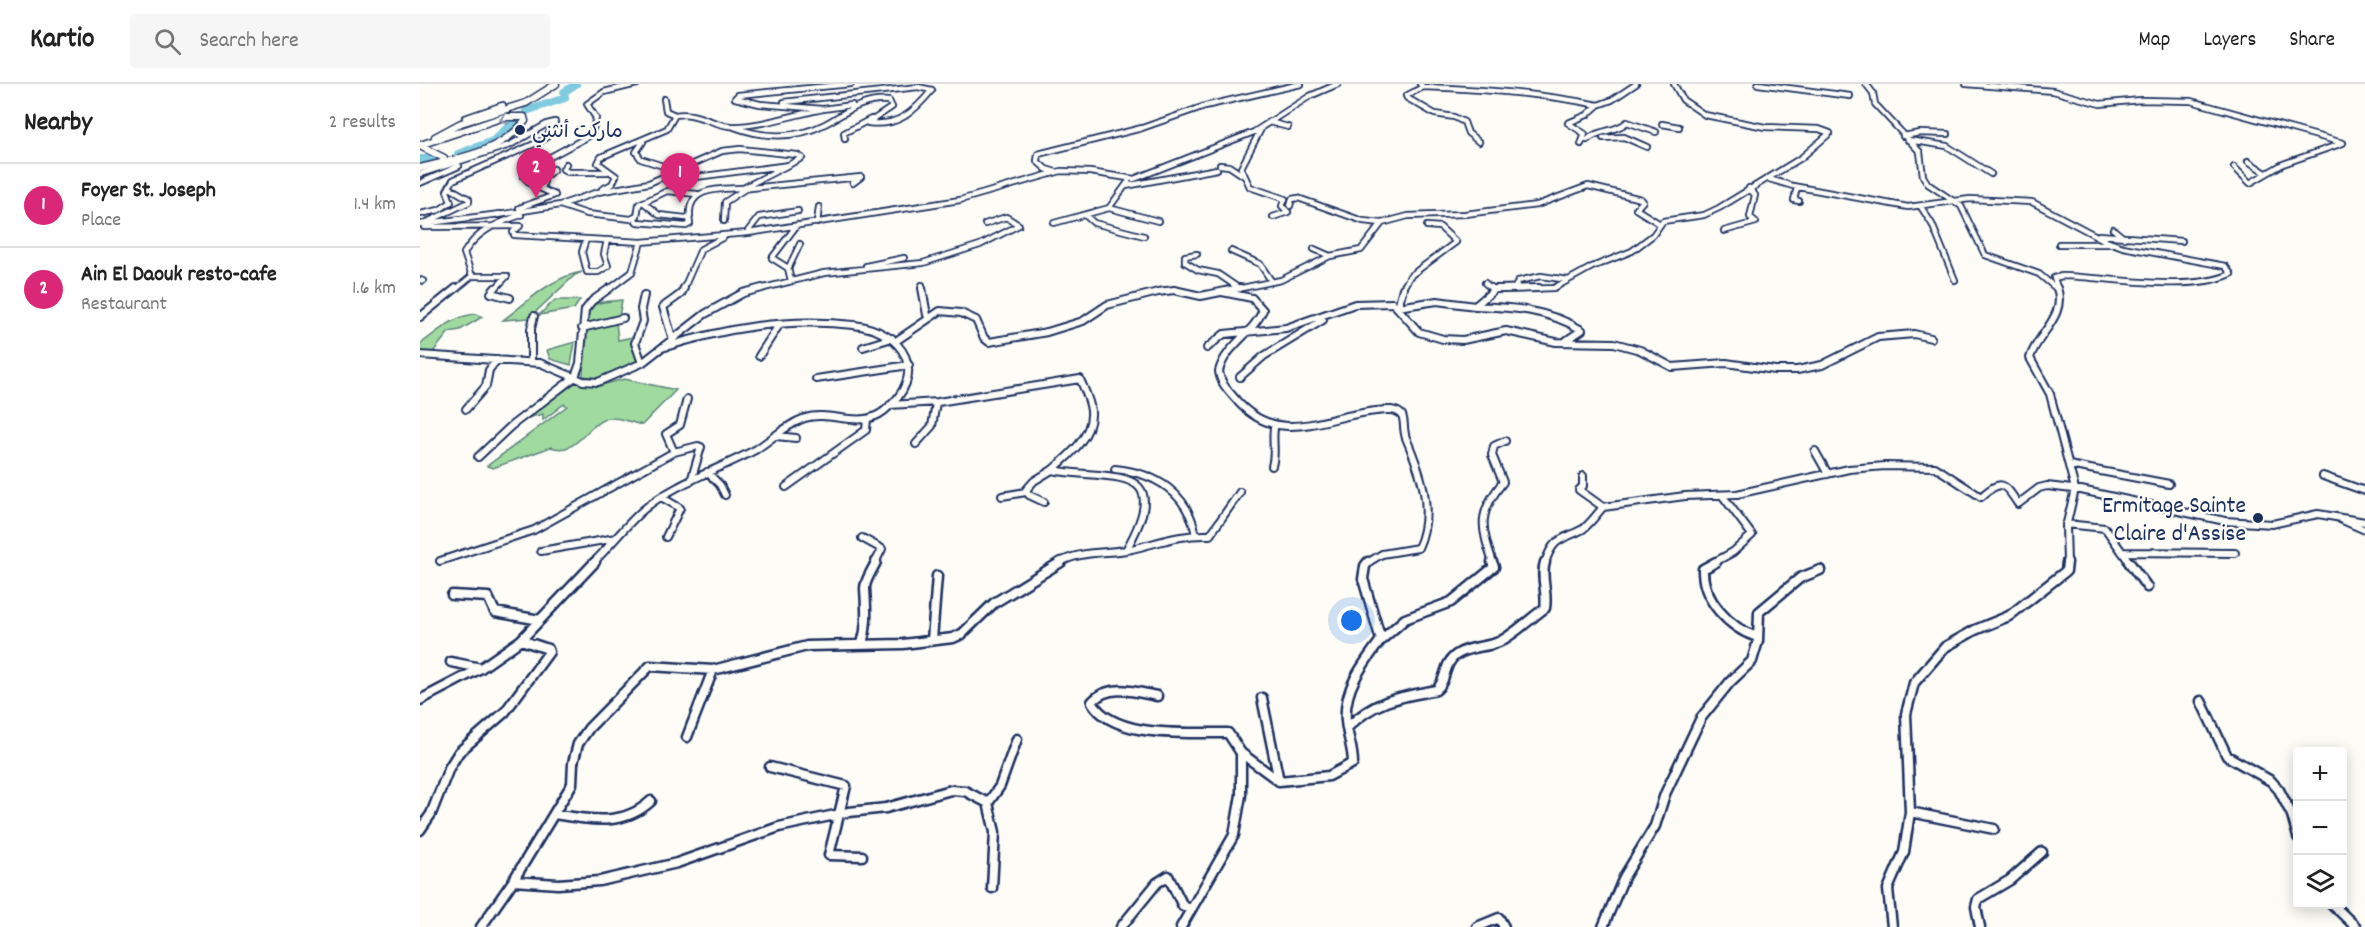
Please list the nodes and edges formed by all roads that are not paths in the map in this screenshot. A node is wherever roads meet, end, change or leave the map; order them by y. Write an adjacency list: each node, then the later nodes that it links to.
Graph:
1 (556, 84): 21 (main road)
2 (637, 84): 70 (street)
3 (851, 84): 14 (street)
4 (1301, 84): 54 (street)
5 (1338, 84): 22 (street)
6 (1634, 84): 17 (street)
7 (1674, 84): 60 (street)
8 (1758, 84): 12 (street)
9 (1866, 84): 35 (street)
10 (1966, 84): 57 (street)
11 (1421, 85): 17 (street); 39 (street)
12 (1850, 96)
13 (664, 99): 19 (street)
14 (760, 104): 18 (street); 24 (street)
15 (503, 105): 21 (street)
16 (852, 105): 18 (street); 20 (street); 26 (street)
17 (1598, 105): 37 (street)
18 (823, 109): 26 (street)
19 (675, 115): 26 (street); 34 (street)
20 (873, 118): 24 (street); 36 (street)
21 (468, 120): 32 (main road)
22 (1269, 122): 27 (street); 30 (street)
23 (484, 124): 32 (main road); 40 (main road); 45 (main road, one-way to 23)
24 (868, 124): 29 (street)
25 (1662, 124): 28 (street)
26 (733, 127)
27 (1288, 127)
28 (1679, 127)
29 (858, 129)
30 (1260, 129): 58 (street); 61 (street)
31 (1656, 132): 37 (street)
32 (440, 134): 40 (main road)
33 (1948, 134): 35 (street)
34 (652, 135): 41 (street); 44 (street)
35 (1903, 136): 38 (street)
36 (845, 139)
37 (1587, 140): 42 (street)
38 (1908, 141): 56 (street); 75 (street)
39 (1479, 142)
40 (420, 144): 45 (main road)
41 (639, 145): 44 (street); 52 (street)
42 (1647, 147)
43 (494, 151): 55 (street); 63 (street); 68 (street)
44 (600, 160): 53 (street)
45 (443, 161): 50 (main road)
46 (2248, 161): 57 (street)
47 (566, 164): 53 (street)
48 (792, 165): 52 (street); 59 (street); 71 (street)
49 (2234, 167): 57 (street)
50 (420, 168)
51 (554, 169): 70 (street)
52 (679, 171): 64 (street)
53 (611, 172): 72 (street)
54 (1056, 172): 61 (street); 95 (street)
55 (420, 174)
56 (1991, 174)
57 (2266, 174)
58 (1244, 176): 66 (street); 90 (street)
59 (681, 179): 62 (street); 64 (street)
60 (1769, 179): 67 (street); 69 (street)
61 (1130, 180): 66 (street)
62 (672, 182)
63 (420, 183)
64 (655, 183): 72 (street); 74 (street)
65 (853, 183): 71 (street)
66 (1126, 186): 82 (street)
67 (1797, 187): 76 (street); 81 (street)
68 (450, 188): 85 (street); 87 (street)
69 (1749, 188): 99 (street); 105 (street)
70 (542, 189): 86 (street)
71 (743, 189): 73 (street); 92 (street)
72 (597, 192): 74 (street)
73 (697, 194): 77 (street); 89 (street)
74 (580, 198): 78 (street)
75 (1953, 200): 81 (street); 107 (street); 132 (street)
76 (1799, 201)
77 (644, 202): 89 (street); 91 (street)
78 (560, 205): 83 (street); 91 (street)
79 (1290, 206): 97 (street)
80 (819, 207): 95 (street)
81 (1921, 207): 127 (street)
82 (1109, 208): 88 (street); 93 (street)
83 (529, 211): 86 (street); 100 (street)
84 (798, 212): 106 (street)
85 (420, 213)
86 (498, 215): 94 (street)
87 (441, 216): 94 (street); 102 (street)
88 (1086, 216): 96 (street); 109 (street)
89 (689, 217): 91 (street)
90 (1273, 217)
91 (634, 218)
92 (724, 221)
93 (1158, 221)
94 (432, 223): 102 (street)
95 (818, 223): 101 (street)
96 (1054, 223)
97 (1382, 223): 99 (street); 121 (street)
98 (985, 224): 125 (street)
99 (1660, 224): 126 (street)
100 (492, 225): 102 (street); 111 (street); 124 (street)
101 (798, 225): 106 (street); 123 (street)
102 (421, 226)
103 (1427, 226): 140 (street)
104 (2113, 228): 110 (street)
105 (1724, 231)
106 (746, 233): 108 (street)
107 (2091, 233): 110 (street); 117 (street)
108 (729, 234): 114 (street); 151 (street)
109 (1144, 236)
110 (2124, 238): 113 (street)
111 (586, 239): 112 (street); 112 (street)
112 (606, 240): 114 (street)
113 (2182, 241)
114 (640, 242): 147 (street)
115 (800, 244): 123 (street)
116 (2059, 244): 117 (street)
117 (2112, 244): 132 (street)
118 (1314, 249): 121 (street)
119 (1232, 252): 129 (street)
120 (1197, 254): 134 (street)
121 (1330, 256): 129 (street)
122 (904, 258): 125 (street)
123 (788, 269): 128 (street)
124 (472, 276): 138 (street); 144 (street)
125 (805, 277): 128 (street)
126 (1568, 280): 133 (street); 133 (street)
127 (1955, 280)
128 (791, 281): 151 (street)
129 (1272, 282): 134 (street)
130 (1485, 283): 135 (street)
131 (922, 285): 141 (street)
132 (2057, 287): 178 (street)
133 (1515, 288): 135 (street)
134 (1240, 289): 136 (street)
135 (1493, 290): 139 (street)
136 (1222, 292): 141 (street); 148 (street)
137 (644, 295): 160 (street)
138 (510, 298)
139 (1475, 306): 140 (street); 152 (street)
140 (1398, 307): 143 (street); 152 (street)
141 (927, 315): 150 (street)
142 (534, 316): 159 (street)
143 (1326, 316): 148 (street); 163 (street)
144 (420, 317)
145 (623, 318): 147 (street)
146 (779, 325): 150 (street); 154 (street); 157 (street)
147 (582, 328): 162 (street)
148 (1252, 329): 155 (street); 170 (street)
149 (1931, 338): 152 (street)
150 (894, 339): 153 (street); 161 (street)
151 (673, 340): 154 (street)
152 (1551, 342)
153 (863, 347)
154 (662, 348): 160 (street)
155 (1207, 348)
156 (420, 355): 158 (street)
157 (759, 356)
158 (496, 360): 159 (street); 168 (street)
159 (531, 362): 162 (street)
160 (642, 363): 162 (street)
161 (909, 365): 164 (street); 167 (street)
162 (574, 376): 177 (street)
163 (1240, 377)
164 (816, 379)
165 (687, 399): 176 (street)
166 (936, 403): 167 (street); 174 (street); 181 (street)
167 (891, 405): 169 (street)
168 (466, 409)
169 (867, 419): 171 (street); 188 (street)
170 (1274, 428): 179 (street); 220 (street)
171 (776, 436): 172 (street); 182 (street)
172 (796, 438)
173 (1505, 441): 220 (street)
174 (916, 444)
175 (1815, 451): 183 (street)
176 (674, 452): 186 (street); 211 (street)
177 (478, 457)
178 (2069, 465): 187 (street); 189 (street)
179 (1272, 466)
180 (1115, 469): 203 (street)
181 (1052, 470): 191 (street); 207 (street)
182 (707, 472): 186 (street); 193 (street)
183 (1828, 474): 189 (street); 194 (street)
184 (1583, 476): 198 (street)
185 (2323, 476): 190 (street)
186 (691, 481): 196 (street)
187 (2169, 484)
188 (786, 487)
189 (2075, 489): 199 (street); 201 (street)
190 (2365, 491)
191 (1026, 492): 195 (street); 197 (street)
192 (1240, 492): 203 (street)
193 (725, 495)
194 (1722, 495): 198 (street); 217 (street)
195 (1002, 496)
196 (662, 497): 204 (street); 205 (street)
197 (1044, 502)
198 (1603, 507): 229 (street)
199 (2328, 514): 200 (street); 202 (street)
200 (2365, 522)
201 (2066, 524): 209 (street); 237 (street)
202 (2365, 530)
203 (1196, 535): 207 (street)
204 (666, 537)
205 (616, 538): 208 (street); 216 (street)
206 (862, 538): 221 (street)
207 (1126, 550): 219 (street)
208 (541, 551)
209 (2122, 552): 210 (street); 214 (street)
210 (2235, 553)
211 (440, 561)
212 (1820, 570): 217 (street)
213 (937, 576): 219 (street)
214 (2147, 587)
215 (452, 596): 216 (street)
216 (540, 620): 218 (street)
217 (1757, 637): 254 (street)
218 (521, 640): 223 (street); 242 (street)
219 (932, 640): 221 (street)
220 (1381, 640): 229 (street)
221 (862, 644): 224 (street)
222 (451, 662): 223 (street)
223 (481, 668): 227 (street)
224 (713, 670): 230 (street); 238 (street)
225 (1157, 696): 232 (street)
226 (1262, 698): 234 (street)
227 (420, 700)
228 (2201, 701): 240 (street)
229 (1348, 727): 234 (street)
230 (687, 737)
231 (1017, 739): 236 (street)
232 (1241, 753): 234 (street); 247 (street)
233 (770, 767): 239 (street)
234 (1279, 781)
235 (651, 801): 238 (street)
236 (988, 803): 239 (street); 246 (street)
237 (1910, 812): 241 (street); 255 (street)
238 (554, 814): 245 (street)
239 (838, 815): 244 (street); 245 (street)
240 (2293, 819)
241 (1994, 829)
242 (420, 830)
243 (2043, 852): 256 (street)
244 (862, 856)
245 (513, 881): 249 (street)
246 (992, 888)
247 (1188, 908): 250 (street); 251 (street)
248 (2337, 909): 257 (street)
249 (481, 927)
250 (1122, 927)
251 (1181, 927)
252 (1477, 927): 253 (street)
253 (1504, 927)
254 (1603, 927)
255 (1893, 927)
256 (1980, 927)
257 (2356, 927)

